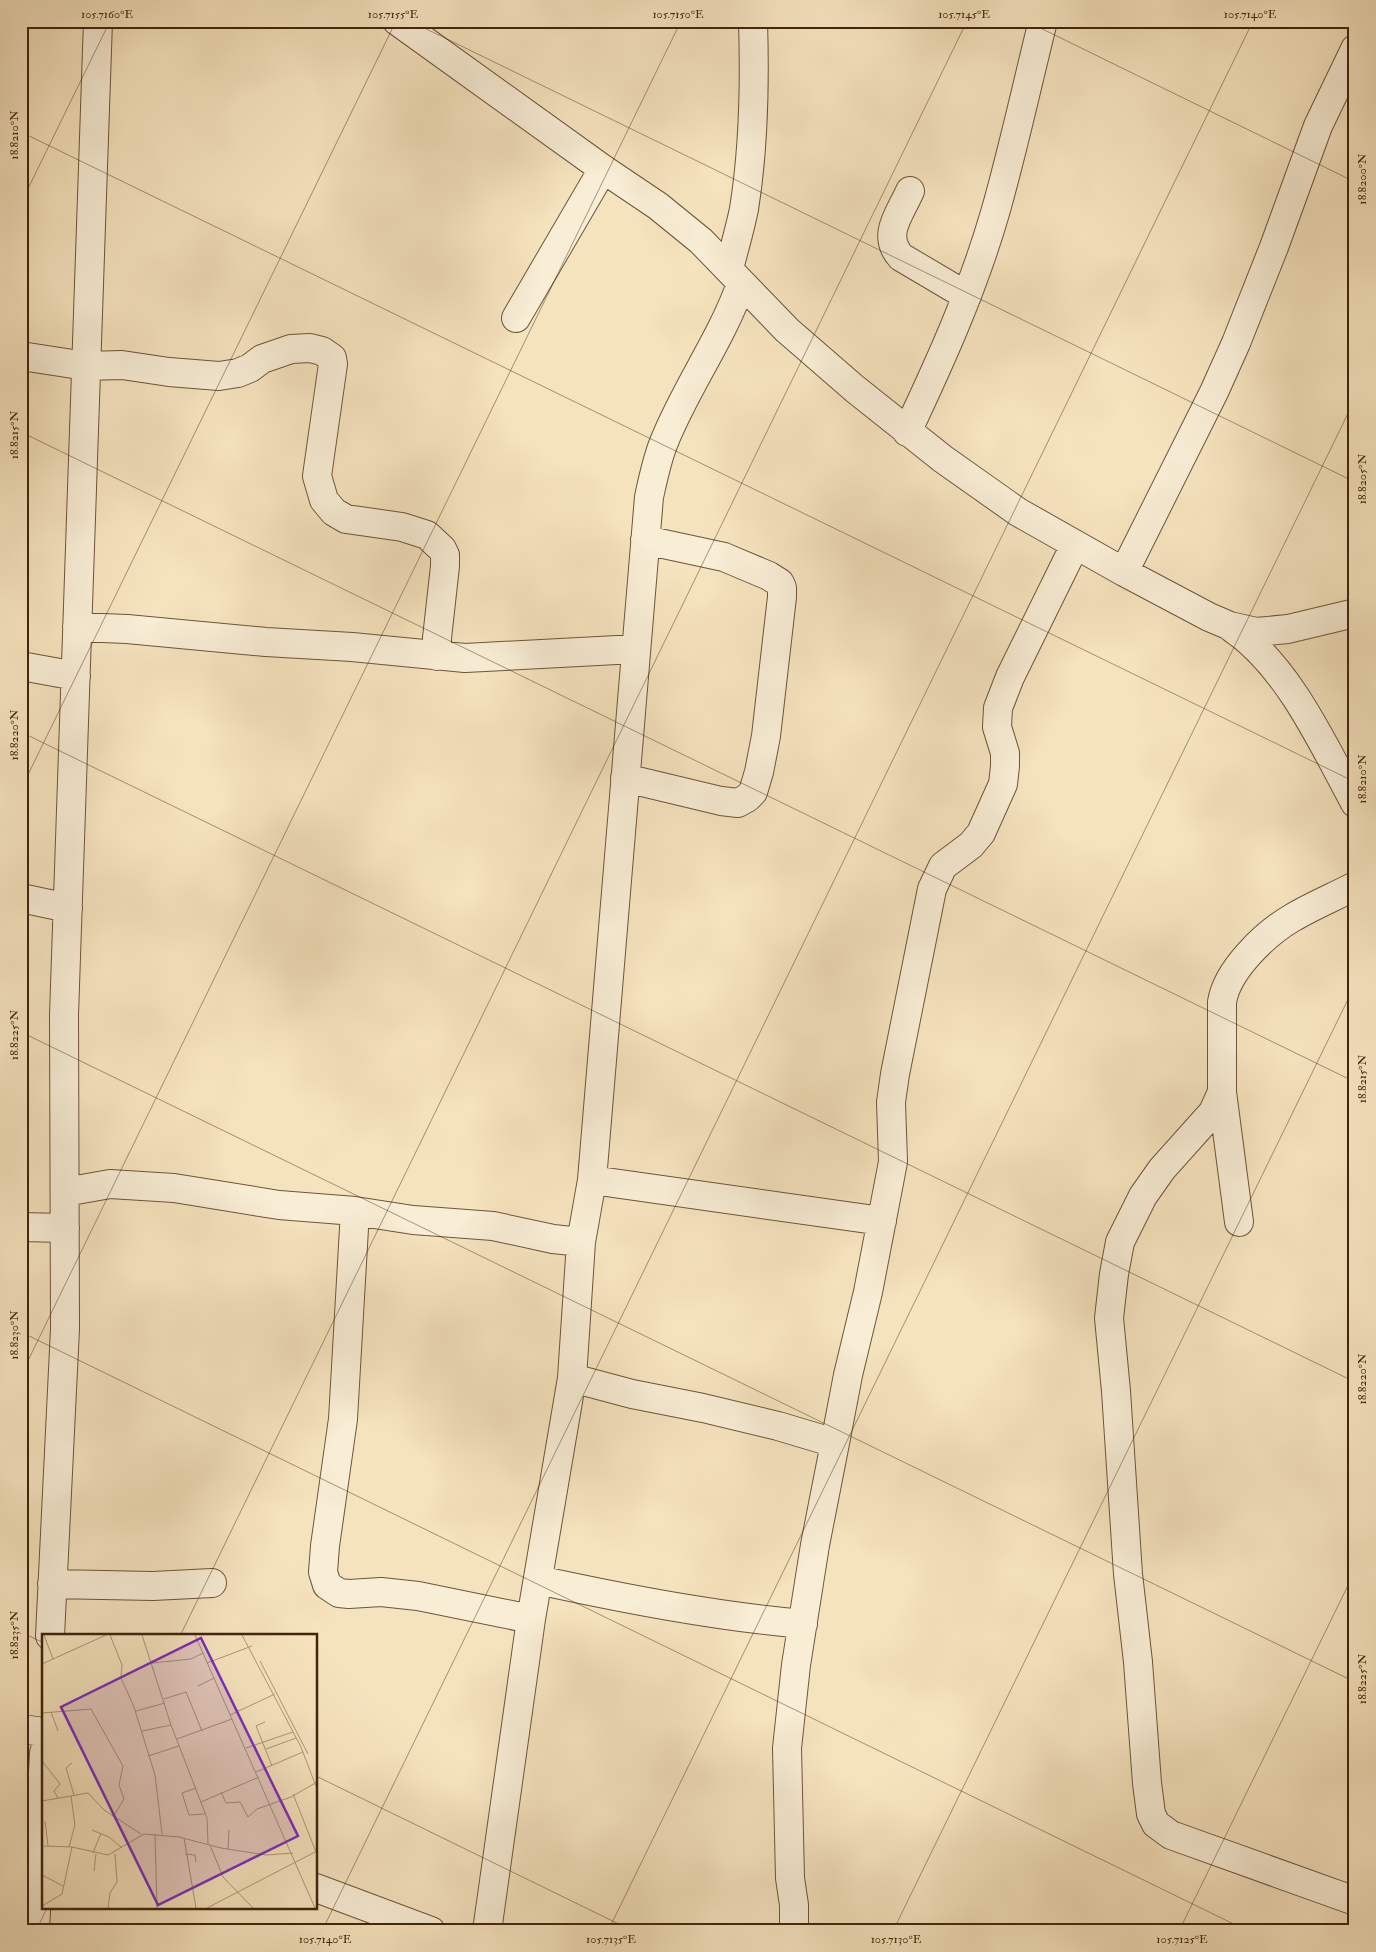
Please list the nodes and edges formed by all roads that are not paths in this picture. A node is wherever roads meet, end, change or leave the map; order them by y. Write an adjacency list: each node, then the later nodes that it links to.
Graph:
1 (98, 21): 12 (street)
2 (397, 21): 6 (street)
3 (753, 21): 8 (street)
4 (1043, 21): 9 (street)
5 (1355, 49): 16 (street)
6 (603, 169): 8 (street); 10 (street)
7 (910, 191): 9 (street)
8 (735, 276): 13 (street); 14 (street)
9 (967, 296): 13 (street)
10 (516, 318)
11 (21, 356): 12 (street)
12 (86, 366): 19 (street); 21 (street)
13 (907, 432): 15 (street)
14 (645, 540): 20 (street); 24 (street)
15 (1075, 545): 16 (street); 33 (street)
16 (1124, 572): 18 (street)
17 (1355, 613): 18 (street)
18 (1230, 626): 25 (street)
19 (78, 627): 21 (street); 23 (street)
20 (636, 648): 21 (street); 24 (street)
21 (437, 656)
22 (21, 666): 23 (street)
23 (76, 676): 28 (street)
24 (625, 778): 30 (street)
25 (1355, 803)
26 (1355, 886): 29 (street)
27 (21, 898): 28 (street)
28 (68, 908): 31 (street)
29 (1222, 1092): 34 (street); 50 (street)
30 (592, 1180): 33 (street); 37 (street)
31 (65, 1192): 32 (street); 36 (street)
32 (354, 1211): 37 (street); 43 (street)
33 (882, 1221): 39 (street)
34 (1239, 1222)
35 (21, 1227): 36 (street)
36 (65, 1228): 41 (street)
37 (581, 1242): 38 (street)
38 (572, 1378): 39 (street); 40 (street)
39 (834, 1443): 44 (street)
40 (538, 1580): 43 (street); 44 (street)
41 (52, 1584): 42 (street); 45 (street)
42 (212, 1584)
43 (531, 1619): 53 (street)
44 (803, 1624): 54 (street)
45 (50, 1634)
46 (21, 1730): 47 (street)
47 (42, 1732)
48 (42, 1824): 51 (street)
49 (318, 1889): 52 (street)
50 (1355, 1902)
51 (35, 1931)
52 (431, 1931)
53 (487, 1931)
54 (794, 1931)

